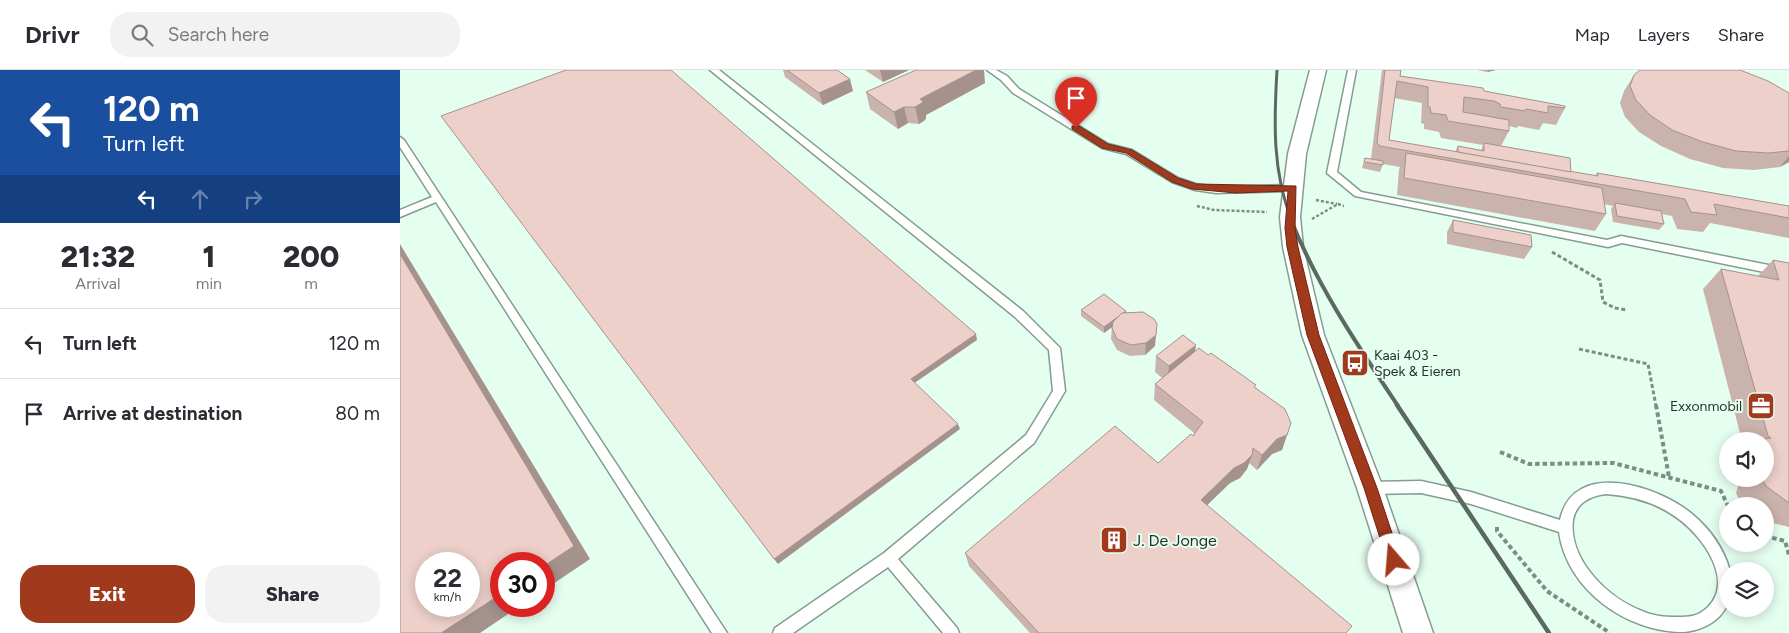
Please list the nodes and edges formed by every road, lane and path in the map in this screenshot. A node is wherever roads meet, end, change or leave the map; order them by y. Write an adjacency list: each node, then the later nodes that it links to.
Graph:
1 (714, 70): 20 (lane)
2 (992, 70): 6 (lane)
3 (1318, 70): 6 (street)
4 (1352, 70): 11 (lane)
5 (400, 140): 7 (lane)
6 (1302, 194): 8 (path); 15 (street)
7 (437, 198): 9 (lane); 21 (lane)
8 (1338, 204)
9 (400, 214)
10 (1546, 248): 12 (path)
11 (1789, 273)
12 (1627, 310)
13 (1579, 349): 14 (path)
14 (1669, 478)
15 (1370, 488): 16 (lane); 24 (street)
16 (1500, 509): 17 (lane); 25 (path)
17 (1565, 528): 17 (lane)
18 (1774, 538): 19 (path)
19 (1789, 555)
20 (889, 558): 22 (lane); 23 (lane)
21 (720, 633)
22 (780, 633)
23 (952, 633)
24 (1418, 633)
25 (1610, 633)

